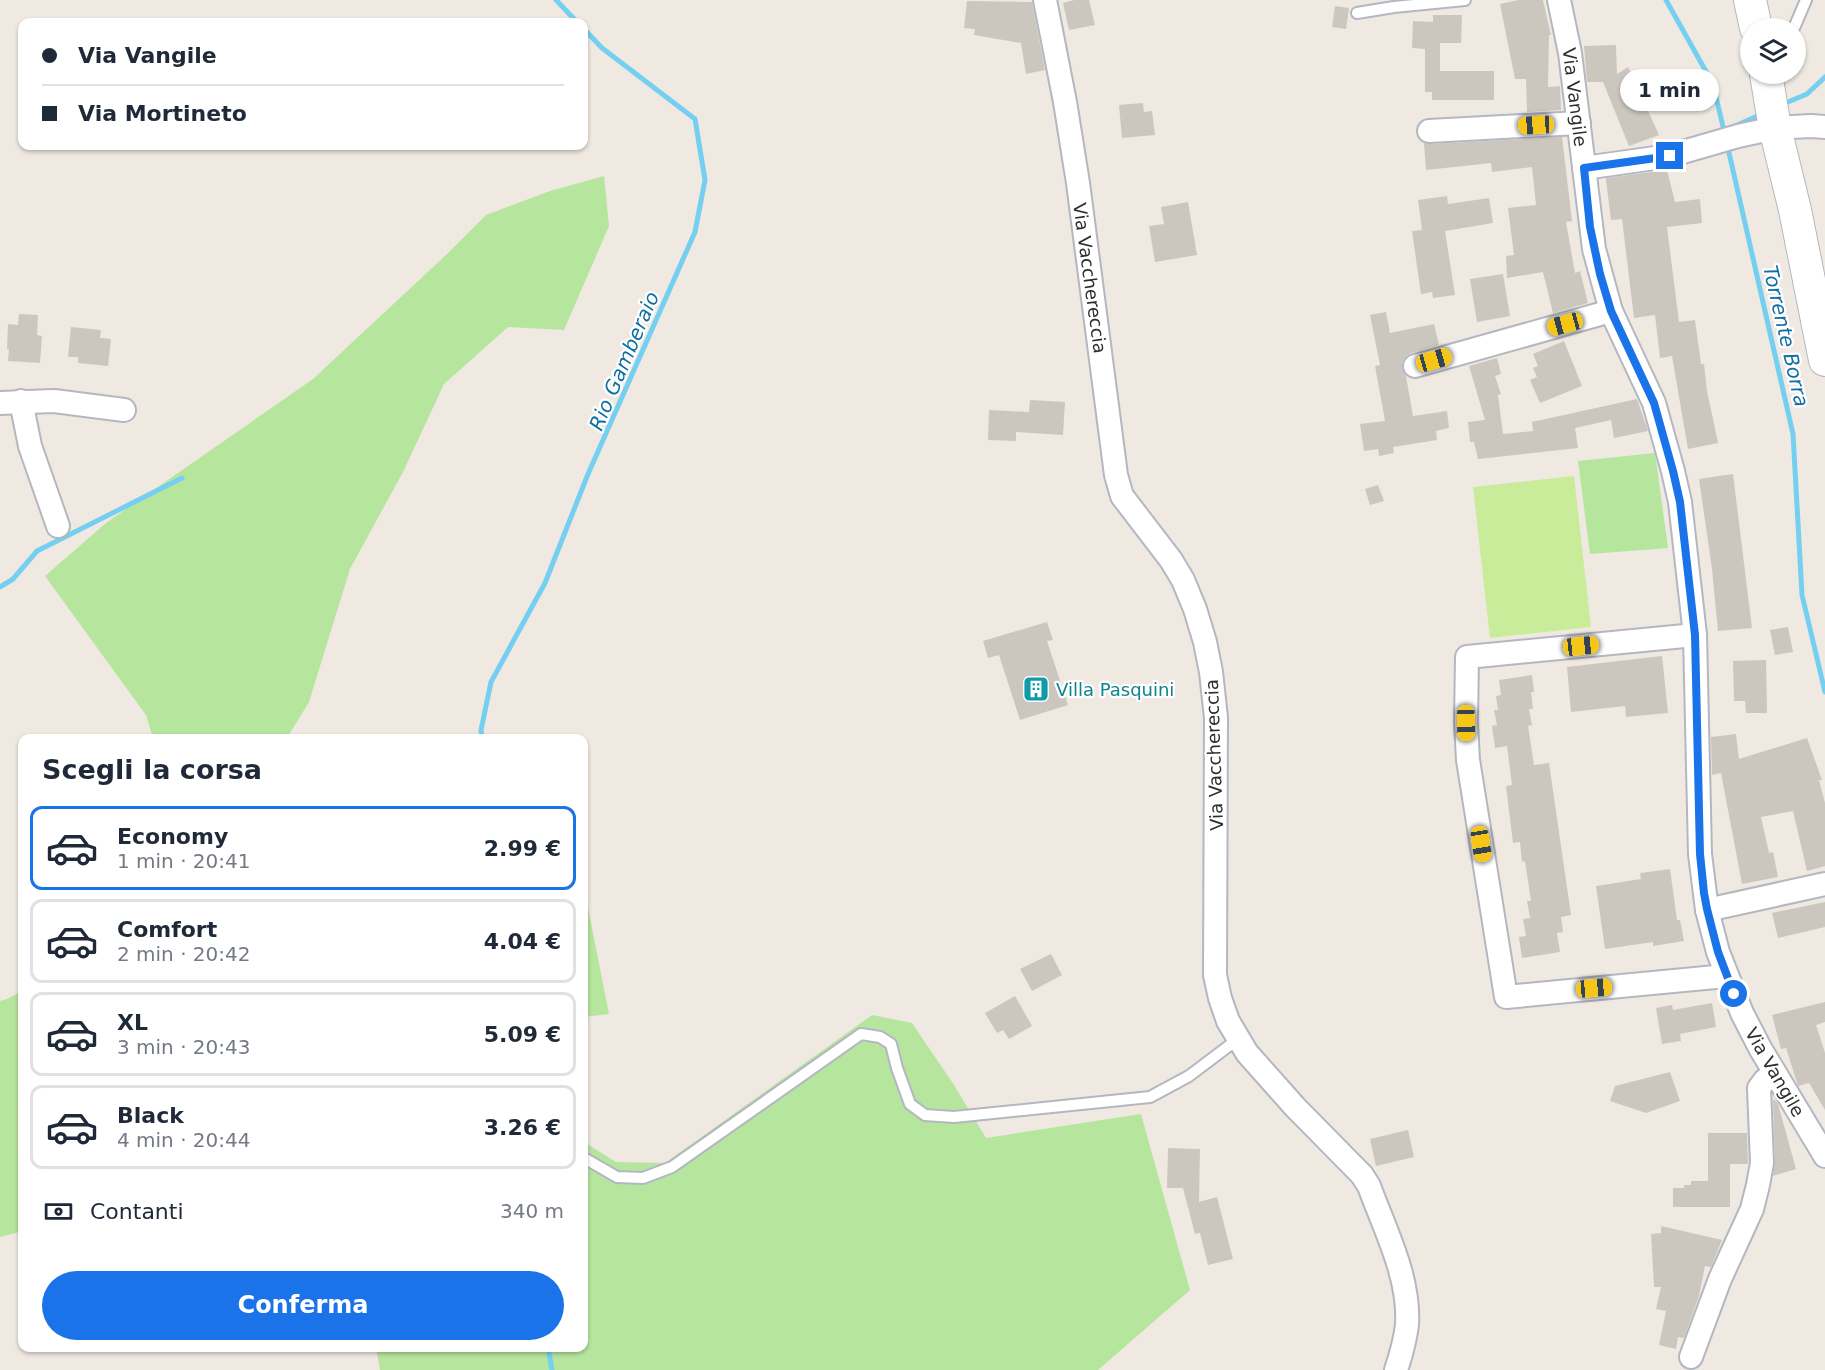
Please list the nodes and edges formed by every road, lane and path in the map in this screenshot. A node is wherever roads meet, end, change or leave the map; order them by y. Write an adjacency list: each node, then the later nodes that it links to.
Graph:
1 (1045, 0): 25 (street, Via Vacchereccia)
2 (1465, 0): 6 (lane)
3 (1559, 0): 10 (street, Via Vangile)
4 (1750, 0): 7 (street)
5 (1806, 0): 8 (lane)
6 (1357, 13)
7 (1754, 18)
8 (1798, 18)
9 (1770, 84): 11 (street)
10 (1579, 123): 13 (street); 14 (street, Via Vangile)
11 (1775, 128): 12 (street); 14 (street); 16 (street)
12 (1825, 128)
13 (1428, 131)
14 (1584, 168): 15 (street, Via Vangile)
15 (1611, 311): 17 (street); 21 (street, Via Vangile)
16 (1825, 360)
17 (1414, 366)
18 (10, 402): 19 (street); 20 (street)
19 (124, 410)
20 (58, 526)
21 (1695, 635): 23 (street, Via Vangile); 24 (street)
22 (1825, 885): 23 (street)
23 (1707, 909): 24 (street, Via Vangile)
24 (1726, 976): 26 (street, Via Vangile)
25 (1238, 1039): 28 (lane); 30 (street, Via Vacchereccia)
26 (1775, 1075): 27 (street, Via Vangile); 29 (street)
27 (1825, 1156)
28 (588, 1160)
29 (1691, 1356)
30 (1396, 1370)

